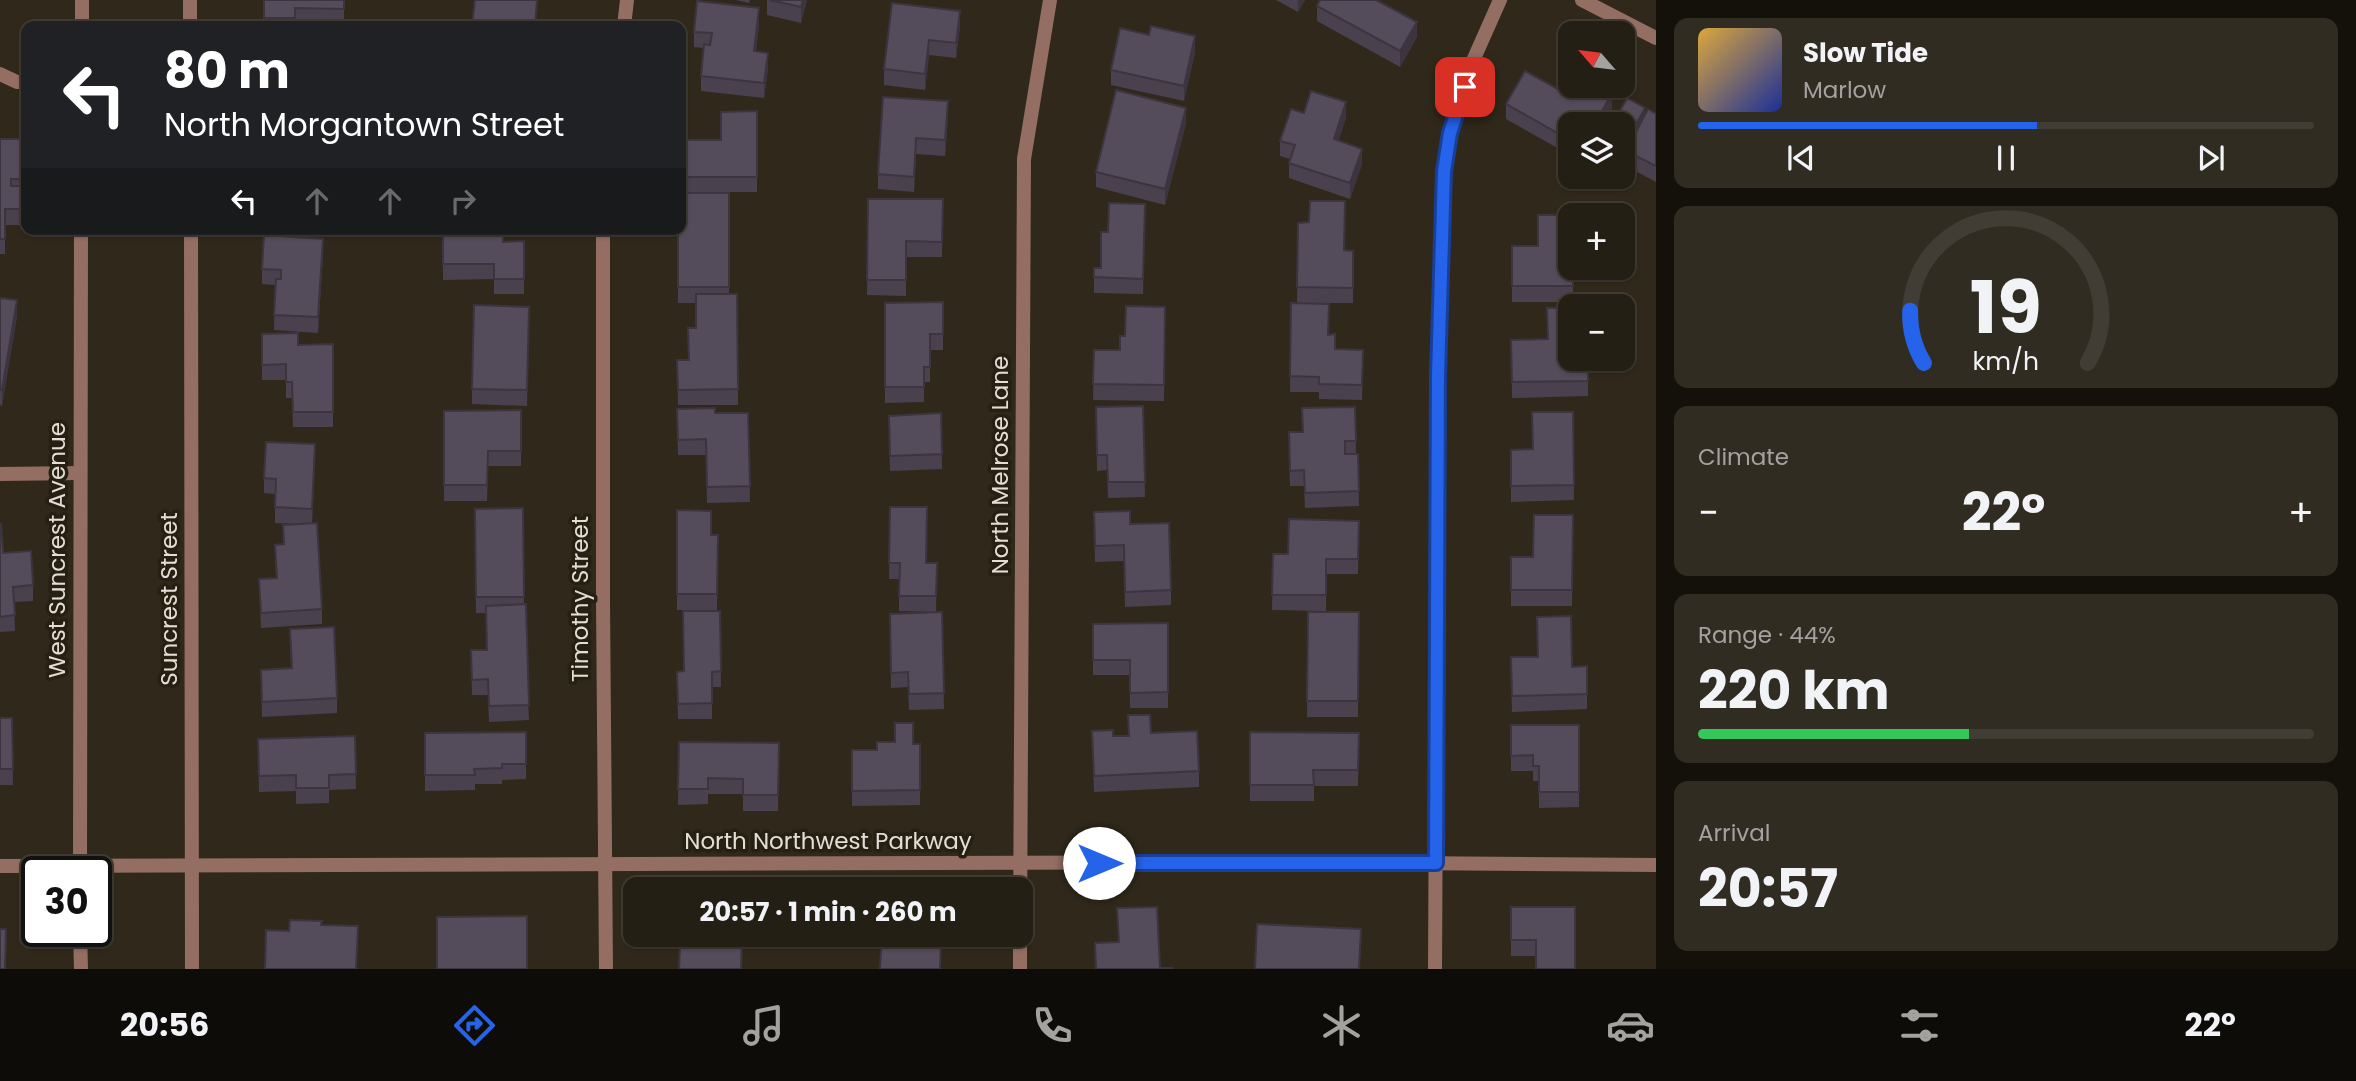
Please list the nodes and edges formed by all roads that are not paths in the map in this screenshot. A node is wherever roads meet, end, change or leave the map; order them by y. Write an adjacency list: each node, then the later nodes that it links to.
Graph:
1 (82, 0): 7 (street)
2 (190, 0): 8 (street)
3 (627, 0): 9 (street)
4 (1050, 0): 22 (street, North Melrose Lane)
5 (1500, 0): 19 (street)
6 (1582, 0): 10 (street)
7 (82, 21)
8 (190, 21)
9 (625, 21)
10 (1656, 38)
11 (0, 74): 12 (street)
12 (21, 82)
13 (81, 235): 16 (street, West Suncrest Avenue)
14 (191, 235): 20 (street, Suncrest Street)
15 (604, 235): 21 (street, Timothy Street)
16 (80, 473): 17 (street); 18 (street, West Suncrest Avenue)
17 (0, 474)
18 (80, 856)
19 (1436, 863): 22 (street, North Northwest Parkway); 23 (street, North Northwest Parkway); 34 (street)
20 (192, 864): 21 (street, North Northwest Parkway); 26 (street, North Northwest Parkway); 31 (street, Suncrest Street)
21 (605, 864): 22 (street, North Northwest Parkway); 32 (street, Timothy Street)
22 (1022, 864): 27 (street, North Melrose Lane)
23 (1656, 865)
24 (0, 866): 25 (street, North Northwest Parkway)
25 (21, 867)
26 (112, 868)
27 (1022, 877)
28 (80, 947): 30 (street)
29 (1020, 947): 33 (street, North Melrose Lane)
30 (80, 969)
31 (192, 969)
32 (606, 969)
33 (1020, 969)
34 (1435, 969)

